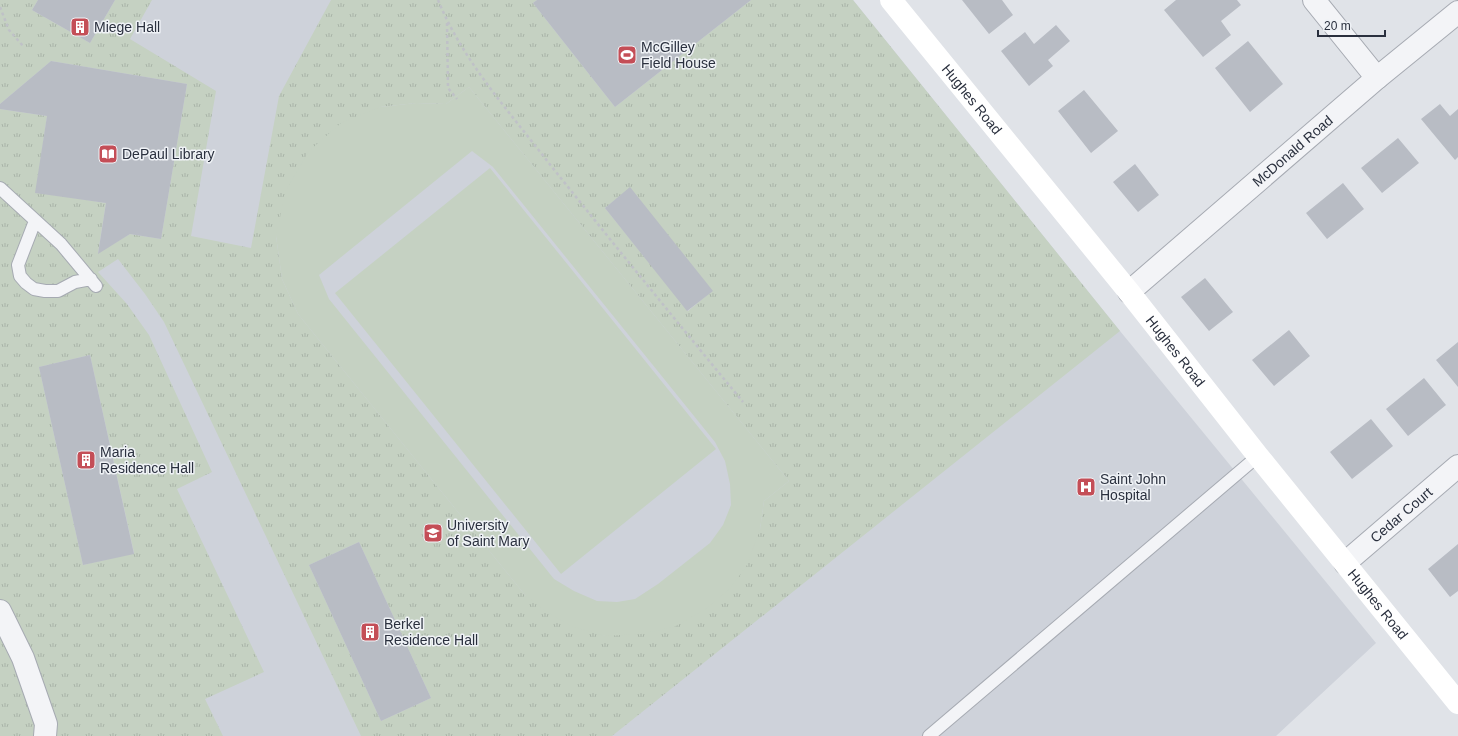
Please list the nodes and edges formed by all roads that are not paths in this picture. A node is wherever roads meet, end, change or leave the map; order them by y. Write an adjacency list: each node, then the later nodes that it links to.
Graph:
1 (891, 0): 7 (street, Hughes Road)
2 (1314, 0): 4 (street)
3 (1458, 12): 4 (street, McDonald Road)
4 (1378, 78): 7 (street, McDonald Road)
5 (0, 188): 6 (lane)
6 (35, 221): 6 (lane)
7 (1128, 292): 8 (street, Hughes Road)
8 (1258, 456): 10 (street, Hughes Road); 14 (lane)
9 (1458, 466): 10 (street, Cedar Court)
10 (1344, 563): 12 (street, Hughes Road)
11 (0, 611): 13 (street)
12 (1458, 703)
13 (45, 736)
14 (929, 736)

